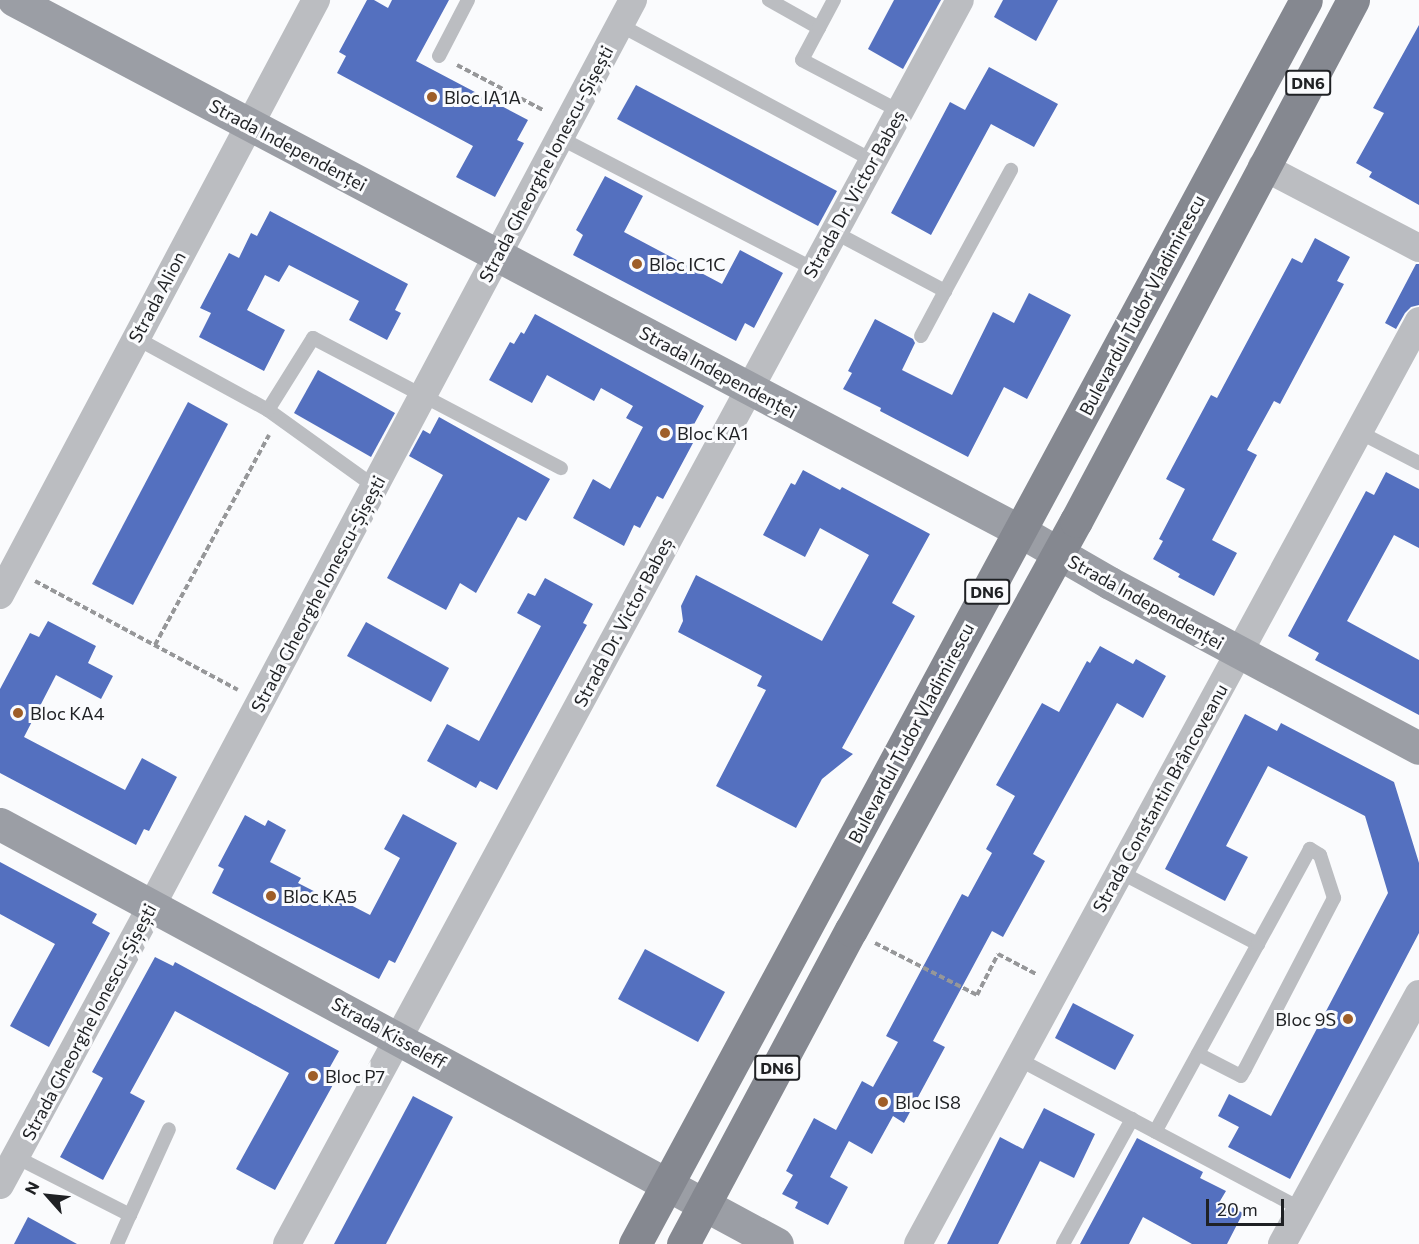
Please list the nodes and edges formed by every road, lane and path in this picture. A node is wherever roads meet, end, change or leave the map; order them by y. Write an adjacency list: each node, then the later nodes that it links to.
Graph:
1 (14, 0): 14 (street, Strada Independenței)
2 (316, 0): 14 (street, Strada Alion)
3 (468, 0): 12 (lane)
4 (633, 0): 10 (street, Strada Gheorghe Ionescu-Șișești)
5 (769, 0): 11 (lane)
6 (834, 0): 11 (lane)
7 (960, 0): 13 (street, Strada Dr. Victor Babeș)
8 (1306, 0): 34 (main road, Bulevardul Tudor Vladimirescu / DN6)
9 (1353, 0): 17 (main road, DN6)
10 (620, 25): 15 (street, Strada Gheorghe Ionescu-Șișești); 16 (lane)
11 (819, 28): 13 (lane)
12 (439, 56): 15 (path)
13 (899, 111): 16 (street, Strada Dr. Victor Babeș)
14 (249, 124): 21 (street, Strada Independenței); 26 (street, Strada Alion)
15 (564, 130): 21 (street, Strada Gheorghe Ionescu-Șișești); 22 (lane)
16 (872, 159): 19 (street, Strada Dr. Victor Babeș)
17 (1262, 166): 20 (street); 35 (main road, DN6)
18 (1011, 170): 23 (lane)
19 (834, 232): 22 (street, Strada Dr. Victor Babeș); 23 (lane)
20 (1419, 248)
21 (498, 255): 27 (street, Strada Independenței); 28 (street, Strada Gheorghe Ionescu-Șișești)
22 (814, 269): 27 (street, Strada Dr. Victor Babeș)
23 (945, 291): 25 (lane)
24 (1419, 321): 30 (street, Strada Constantin Brâncoveanu)
25 (921, 336)
26 (136, 338): 29 (lane); 36 (street, Strada Alion)
27 (749, 389): 34 (street, Strada Independenței); 49 (street, Strada Dr. Victor Babeș)
28 (424, 395): 29 (lane); 32 (lane); 33 (street, Strada Gheorghe Ionescu-Șișești)
29 (273, 414): 33 (lane); 38 (path)
30 (1359, 432): 31 (lane); 39 (street, Strada Constantin Brâncoveanu)
31 (1419, 463)
32 (561, 468)
33 (375, 488): 40 (street, Strada Gheorghe Ionescu-Șișești)
34 (1020, 531): 35 (street, Strada Independenței); 57 (main road, Bulevardul Tudor Vladimirescu / DN6)
35 (1058, 553): 39 (street, Strada Independenței); 45 (main road, DN6)
36 (14, 570): 37 (street, Strada Alion); 38 (path)
37 (0, 595)
38 (155, 645): 40 (path)
39 (1240, 653): 41 (street, Strada Independenței); 43 (street, Strada Constantin Brâncoveanu)
40 (261, 702): 44 (street, Strada Gheorghe Ionescu-Șișești)
41 (1419, 748)
42 (0, 824): 44 (street, Strada Kisseleff)
43 (1120, 872): 46 (lane); 47 (street, Strada Constantin Brâncoveanu)
44 (152, 905): 49 (street, Strada Kisseleff); 55 (street, Strada Gheorghe Ionescu-Șișești)
45 (851, 930): 47 (path); 58 (main road, DN6)
46 (1258, 944): 50 (lane); 50 (lane)
47 (1058, 986): 51 (street, Strada Constantin Brâncoveanu)
48 (1419, 994): 59 (street)
49 (398, 1037): 57 (street, Strada Kisseleff); 62 (street, Strada Dr. Victor Babeș)
50 (1198, 1054): 54 (lane)
51 (1018, 1059): 52 (lane); 66 (street, Strada Constantin Brâncoveanu)
52 (1132, 1119): 54 (lane); 67 (lane)
53 (169, 1129): 60 (lane)
54 (1155, 1132): 59 (lane)
55 (16, 1157): 56 (street, Strada Gheorghe Ionescu-Șișești); 60 (lane)
56 (0, 1185)
57 (667, 1185): 58 (street, Strada Kisseleff); 63 (main road, Bulevardul Tudor Vladimirescu / DN6)
58 (704, 1206): 64 (main road, DN6); 65 (street, Strada Kisseleff)
59 (1301, 1209): 68 (street)
60 (130, 1215): 61 (lane)
61 (117, 1244)
62 (287, 1244)
63 (635, 1244)
64 (683, 1244)
65 (777, 1244)
66 (918, 1244)
67 (1063, 1244)
68 (1282, 1244)

